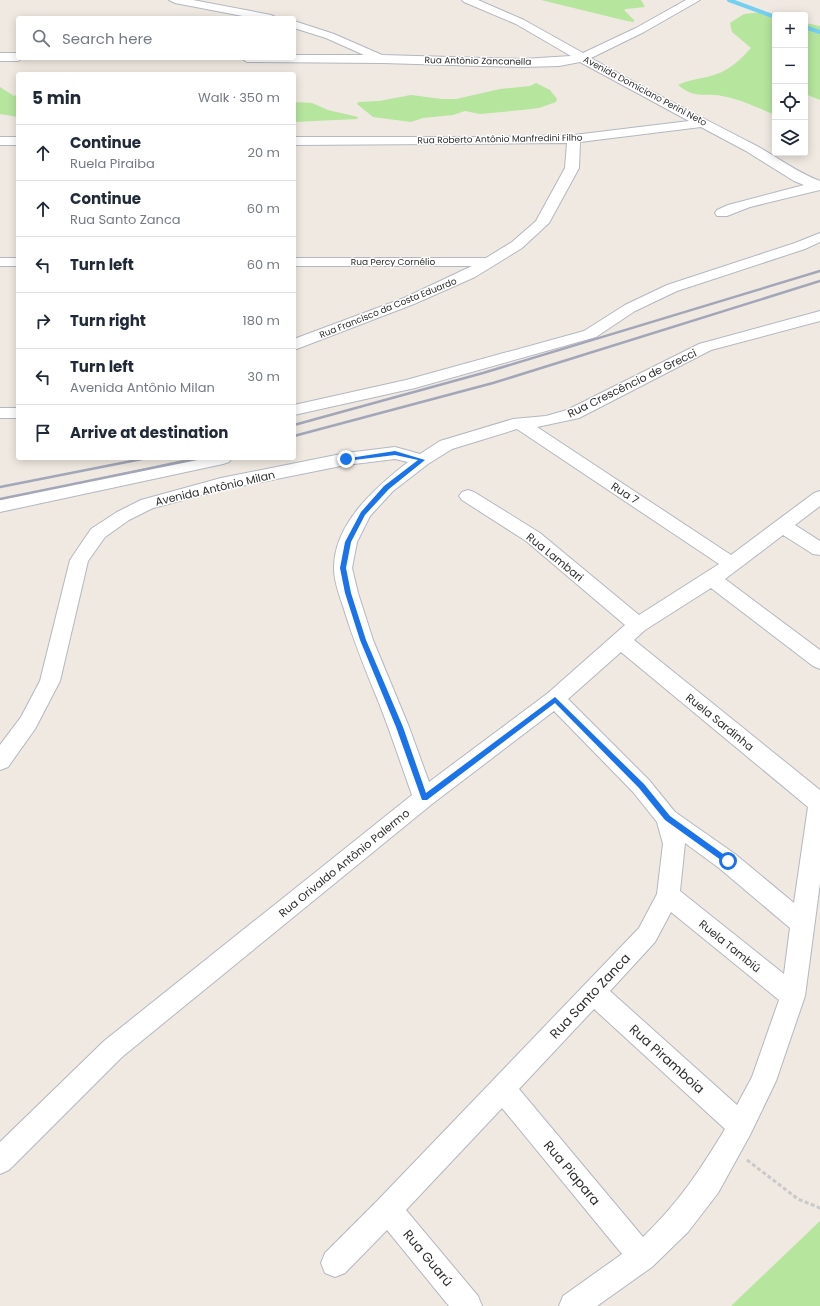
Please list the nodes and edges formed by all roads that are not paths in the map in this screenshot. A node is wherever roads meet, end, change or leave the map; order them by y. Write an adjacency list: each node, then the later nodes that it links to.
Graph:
1 (175, 0): 4 (street)
2 (468, 0): 11 (street, Avenida Domiciano Perini Neto)
3 (694, 0): 11 (street, Rua Antônio Zancanella)
4 (260, 16)
5 (296, 25): 6 (street)
6 (345, 42): 10 (street); 12 (street)
7 (0, 57): 8 (street)
8 (16, 57)
9 (296, 58): 10 (street, Rua Antônio Zancanella)
10 (334, 58): 12 (street, Rua Antônio Zancanella)
11 (582, 58): 12 (street, Rua Antônio Zancanella); 13 (street, Avenida Domiciano Perini Neto)
12 (382, 59)
13 (705, 123): 14 (street, Rua Roberto Antônio Manfredini Filho); 18 (street, Avenida Domiciano Perini Neto)
14 (574, 139): 17 (street, Rua Roberto Antônio Manfredini Filho); 24 (street, Rua Francisco da Costa Eduardo)
15 (0, 141): 16 (street)
16 (16, 141)
17 (296, 141)
18 (819, 185): 19 (street)
19 (722, 213)
20 (820, 237): 27 (street)
21 (0, 262): 22 (street)
22 (16, 262)
23 (296, 262): 24 (street, Rua Percy Cornélio)
24 (491, 262): 26 (street, Rua Francisco da Costa Eduardo)
25 (820, 316): 30 (street, Rua Crescêncio de Grecci)
26 (296, 344)
27 (296, 410)
28 (0, 413): 29 (street)
29 (16, 414)
30 (519, 422): 33 (street, Rua Crescêncio de Grecci); 40 (street, Rua 7)
31 (214, 460): 37 (street)
32 (284, 460): 34 (street)
33 (422, 460): 34 (street, Avenida Antônio Milan); 47 (street, Rua Crescêncio de Grecci)
34 (264, 476): 46 (street, Avenida Antônio Milan)
35 (468, 496): 42 (street, Rua Lambari)
36 (820, 497): 38 (street, Rua Orivaldo Antônio Palermo)
37 (0, 506)
38 (782, 526): 39 (street); 40 (street, Rua Orivaldo Antônio Palermo)
39 (820, 549)
40 (732, 564): 41 (street, Rua Orivaldo Antônio Palermo)
41 (712, 579): 42 (street, Rua Orivaldo Antônio Palermo); 44 (street)
42 (638, 626): 43 (street, Rua Orivaldo Antônio Palermo)
43 (621, 641): 45 (street, Rua Orivaldo Antônio Palermo); 48 (street, Ruela Sardinha)
44 (820, 661)
45 (555, 699): 47 (street, Rua Orivaldo Antônio Palermo); 49 (street, Rua Santo Zanca)
46 (0, 761)
47 (424, 798): 56 (street, Rua Orivaldo Antônio Palermo)
48 (820, 801): 51 (street)
49 (667, 818): 50 (street, Rua Santo Zanca); 51 (street)
50 (668, 895): 52 (street, Rua Santo Zanca); 53 (street, Ruela Tambiú)
51 (804, 925): 53 (street)
52 (594, 993): 54 (street, Rua Santo Zanca); 55 (street, Rua Piramboia)
53 (793, 996): 55 (street)
54 (502, 1088): 57 (street, Rua Santo Zanca); 58 (street, Rua Piapara)
55 (735, 1136): 58 (street)
56 (0, 1161)
57 (388, 1210): 59 (street, Rua Santo Zanca); 60 (street, Rua Guarú)
58 (642, 1257): 61 (street)
59 (335, 1263)
60 (468, 1306)
61 (573, 1306)

